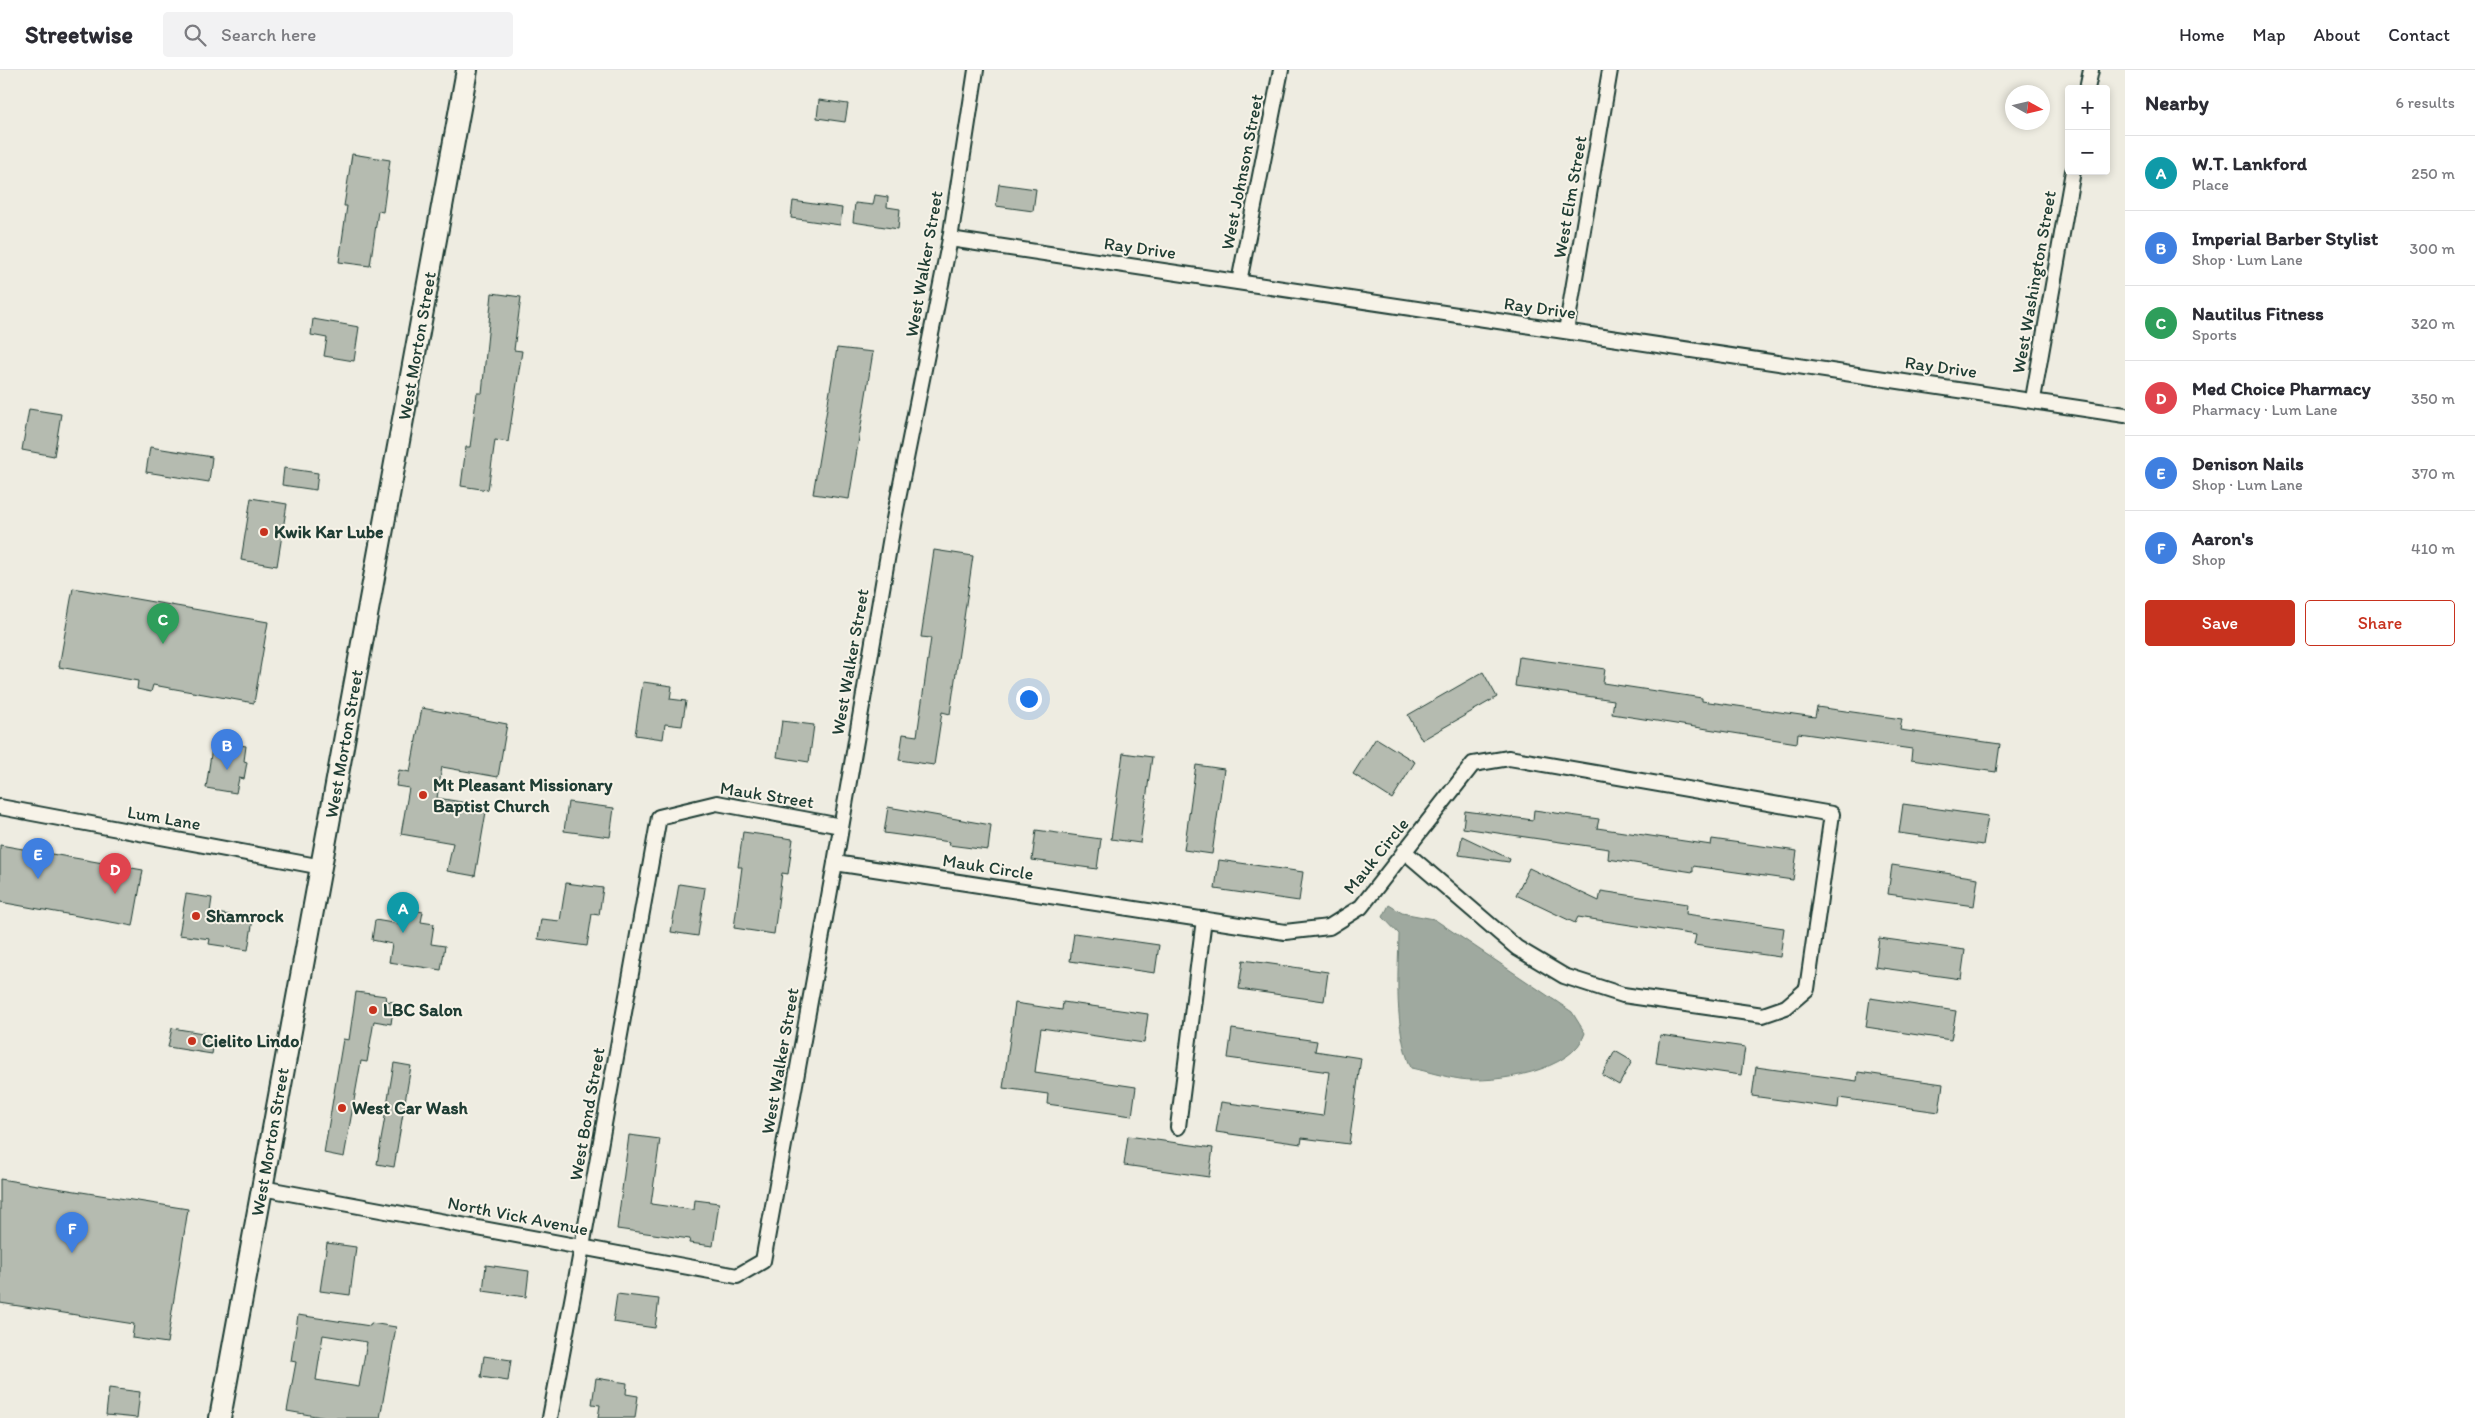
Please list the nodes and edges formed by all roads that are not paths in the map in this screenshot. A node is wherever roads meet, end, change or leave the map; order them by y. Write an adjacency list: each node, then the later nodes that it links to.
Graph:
1 (467, 70): 18 (main road, West Morton Street)
2 (976, 70): 8 (street, West Walker Street)
3 (1281, 70): 9 (street, West Johnson Street)
4 (1610, 70): 10 (street, West Elm Street)
5 (2090, 70): 6 (street)
6 (2088, 85)
7 (2072, 175): 11 (street, West Washington Street)
8 (950, 239): 9 (street, Ray Drive); 15 (street, West Walker Street)
9 (1239, 282): 10 (street, Ray Drive)
10 (1566, 331): 11 (street, Ray Drive)
11 (2033, 399): 12 (street, Ray Drive)
12 (2125, 415)
13 (0, 807): 18 (street, Lum Lane)
14 (658, 816): 15 (street, Mauk Street); 22 (street, West Bond Street)
15 (841, 826): 17 (street, West Walker Street)
16 (1404, 851): 16 (street, Mauk Circle); 19 (street, Mauk Circle)
17 (835, 863): 19 (street, Mauk Circle); 23 (street, West Walker Street)
18 (322, 867): 21 (main road, West Morton Street)
19 (1204, 920): 20 (street)
20 (1178, 1127)
21 (262, 1188): 22 (street, North Vick Avenue); 24 (main road, West Morton Street)
22 (582, 1247): 23 (street, North Vick Avenue); 25 (street, West Bond Street)
23 (763, 1261)
24 (220, 1418)
25 (550, 1418)

